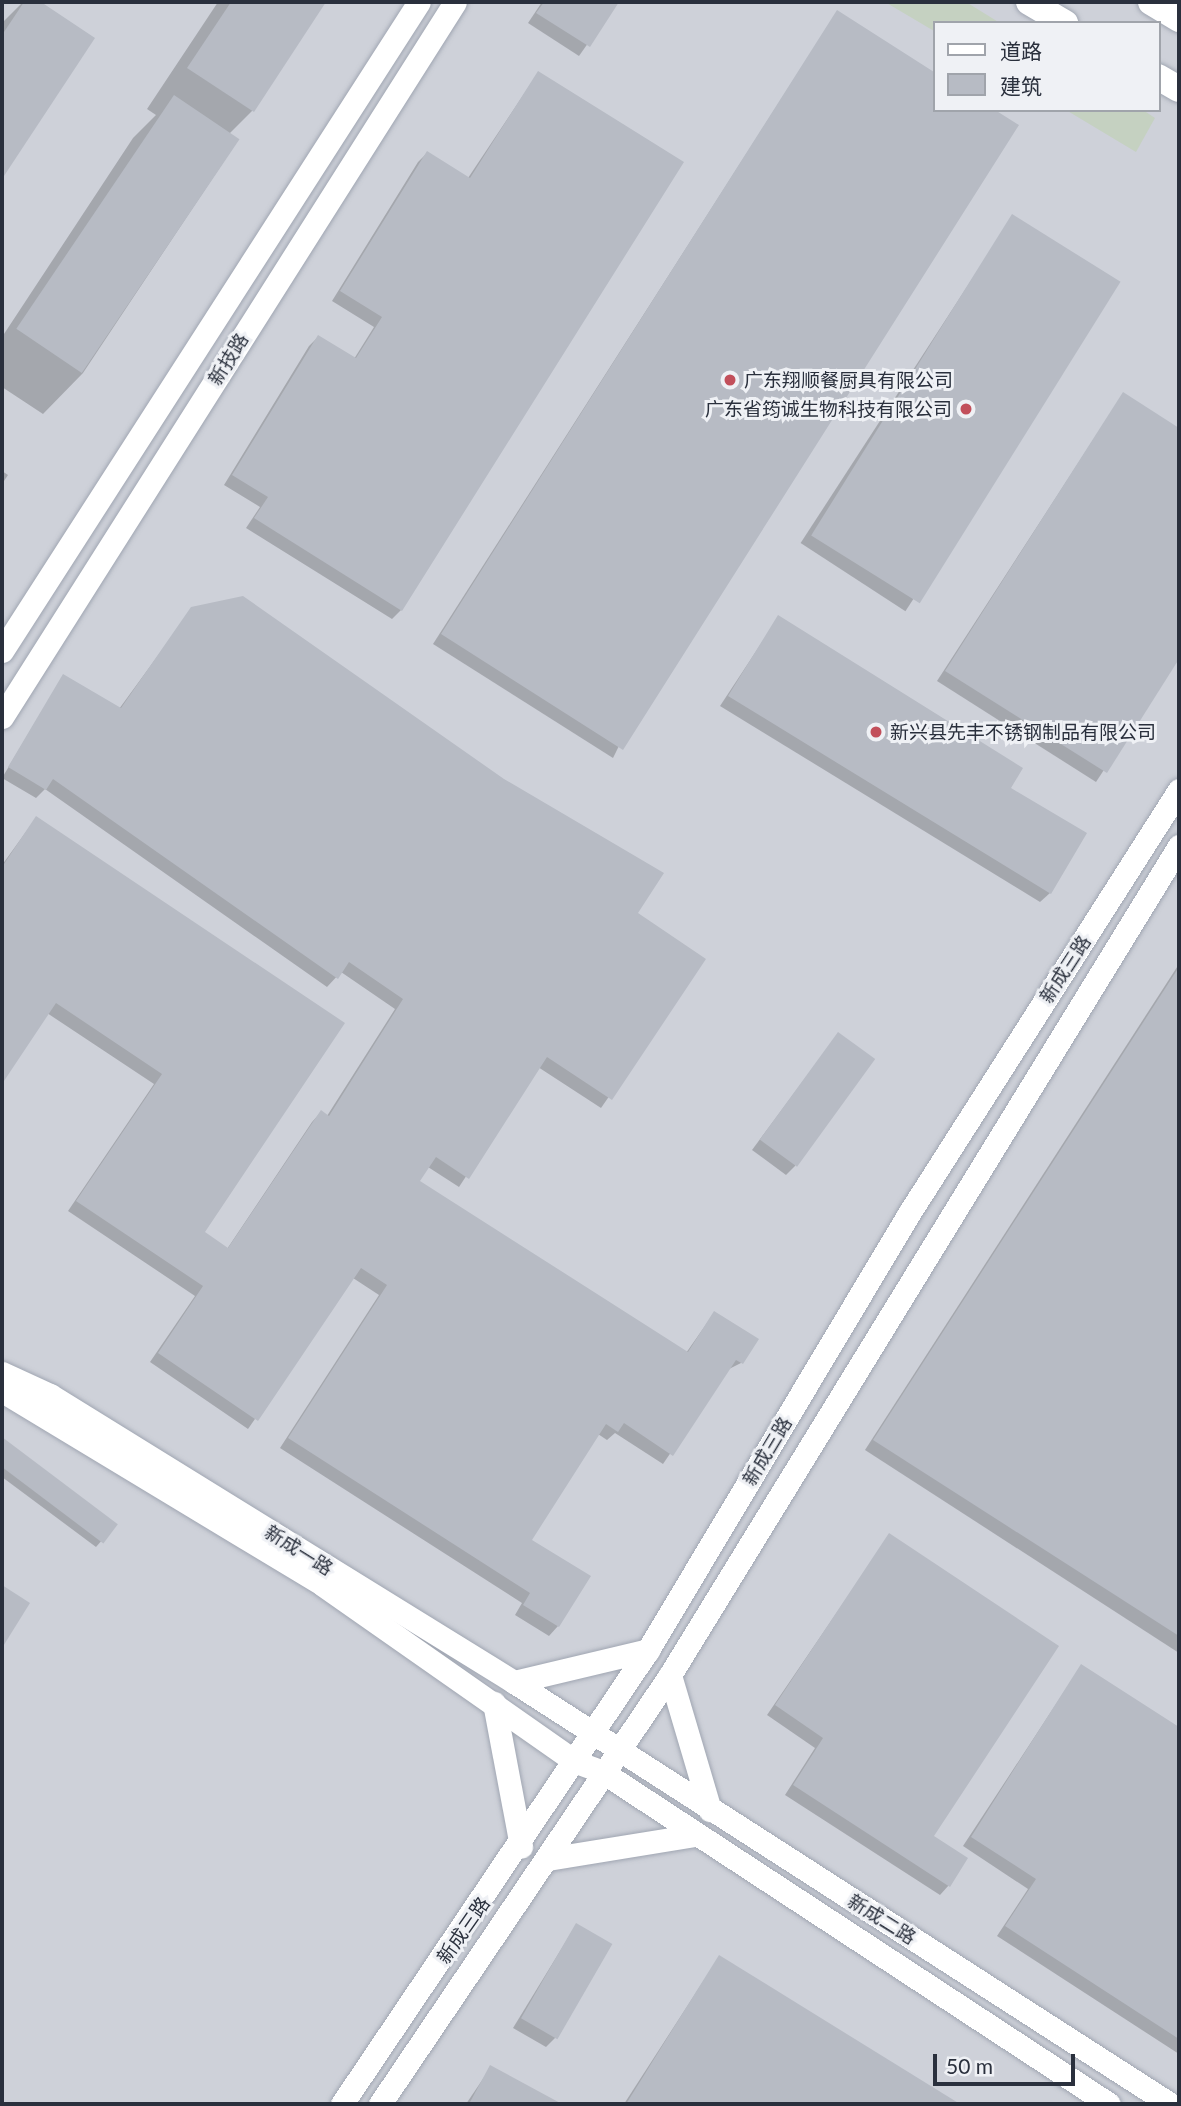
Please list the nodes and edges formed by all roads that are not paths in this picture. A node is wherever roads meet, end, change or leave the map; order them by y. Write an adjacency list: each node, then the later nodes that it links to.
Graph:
1 (419, 2): 9 (street, 新技路)
2 (455, 2): 10 (street, 新技路)
3 (1028, 2): 6 (main road)
4 (1151, 2): 5 (main road)
5 (1179, 19)
6 (1061, 21)
7 (1160, 78): 8 (main road)
8 (1179, 89)
9 (2, 651)
10 (2, 718)
11 (1179, 790): 15 (street, 新成三路)
12 (1179, 846): 16 (street, 新成三路)
13 (2, 1373): 17 (street, 新成一路)
14 (2, 1391): 18 (street, 新成一路)
15 (648, 1650): 17 (street); 19 (street, 新成三路)
16 (670, 1675): 20 (street, 新成三路); 23 (street)
17 (514, 1682): 19 (street, 新成一路)
18 (494, 1703): 21 (street, 新成一路); 25 (street)
19 (592, 1736): 20 (street, 新成二路); 21 (street, 新成三路)
20 (620, 1750): 22 (street, 新成三路); 23 (street, 新成二路)
21 (576, 1762): 22 (street, 新成二路); 25 (street, 新成三路)
22 (601, 1771): 24 (street, 新成二路); 26 (street, 新成三路)
23 (710, 1810): 30 (street, 新成二路)
24 (696, 1835): 26 (street); 29 (street, 新成二路)
25 (521, 1846): 27 (street, 新成三路)
26 (547, 1859): 28 (street, 新成三路)
27 (342, 2104)
28 (380, 2104)
29 (1109, 2104)
30 (1170, 2104)

